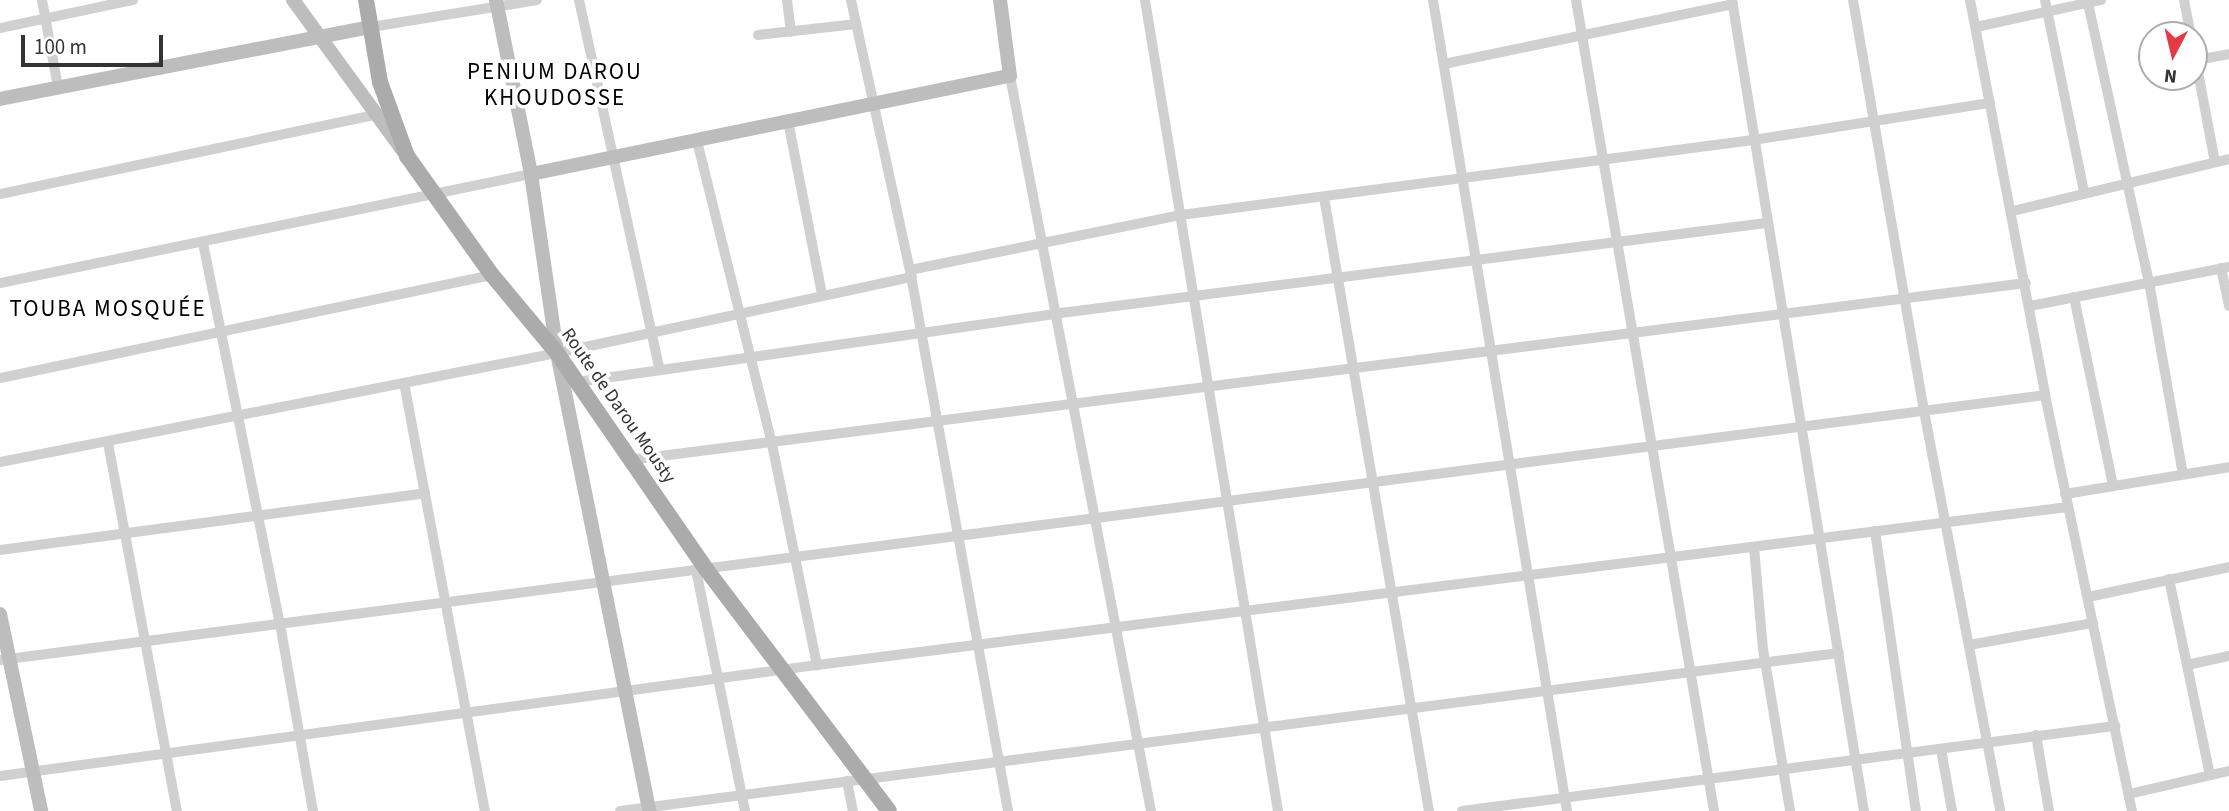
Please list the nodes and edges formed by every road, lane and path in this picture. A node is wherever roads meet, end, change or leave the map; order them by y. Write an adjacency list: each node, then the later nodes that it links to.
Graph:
1 (42, 0): 22 (street)
2 (133, 0): 22 (street)
3 (293, 0): 30 (street)
4 (366, 0): 25 (main road, Route de Darou Mousty)
5 (537, 0): 20 (street)
6 (579, 0): 47 (street)
7 (787, 0): 29 (street)
8 (852, 0): 24 (street)
9 (1000, 0): 35 (street)
10 (1145, 0): 59 (street)
11 (1433, 0): 34 (street)
12 (1576, 0): 28 (street)
13 (1853, 0): 42 (street)
14 (1970, 0): 26 (street)
15 (2045, 0): 21 (street)
16 (2101, 0): 19 (street)
17 (2184, 0): 23 (street)
18 (1733, 2): 28 (street); 44 (street)
19 (2088, 2): 21 (street); 53 (street)
20 (496, 3): 25 (street); 51 (street)
21 (2047, 12): 26 (street); 55 (street)
22 (45, 18): 27 (street); 36 (street)
23 (2188, 21)
24 (856, 24): 29 (street); 40 (street)
25 (371, 27): 30 (street); 46 (main road, Route de Darou Mousty)
26 (1976, 27): 39 (street)
27 (0, 28)
28 (1582, 32): 34 (street); 48 (street)
29 (791, 33): 31 (street)
30 (317, 35): 36 (street); 41 (street)
31 (758, 35)
32 (2229, 54): 33 (street)
33 (2208, 55)
34 (1444, 64): 52 (street)
35 (1010, 76): 40 (street); 62 (street)
36 (58, 87): 38 (street)
37 (2202, 91): 50 (street)
38 (0, 99)
39 (1990, 103): 42 (street); 58 (street)
40 (873, 104): 43 (street); 66 (street)
41 (374, 115): 46 (street); 56 (street)
42 (1876, 120): 44 (street); 75 (street)
43 (788, 121): 45 (street); 72 (street)
44 (1754, 140): 48 (street); 60 (street)
45 (697, 141): 47 (street); 78 (street)
46 (407, 156): 54 (main road, Route de Darou Mousty)
47 (611, 156): 51 (street); 81 (street)
48 (1603, 158): 52 (street); 61 (street)
49 (2229, 159): 50 (street)
50 (2215, 162): 53 (street)
51 (531, 174): 54 (street); 85 (street)
52 (1462, 178): 57 (street); 64 (street)
53 (2125, 181): 55 (street); 69 (street)
54 (431, 192): 63 (street); 67 (main road, Route de Darou Mousty)
55 (2084, 192): 58 (street)
56 (0, 194)
57 (1324, 197): 59 (street); 68 (street)
58 (2013, 211): 71 (street)
59 (1181, 215): 62 (street); 73 (street)
60 (1766, 223): 61 (street); 79 (street)
61 (1619, 239): 64 (street); 83 (street)
62 (1039, 242): 66 (street); 80 (street)
63 (203, 243): 70 (street); 82 (street)
64 (1476, 258): 68 (street); 86 (street)
65 (2225, 267): 69 (street); 77 (street)
66 (911, 274): 72 (street); 84 (street)
67 (492, 275): 82 (street); 85 (main road, Route de Darou Mousty)
68 (1338, 276): 73 (street); 89 (street)
69 (2149, 282): 74 (street); 107 (street)
70 (0, 283)
71 (2026, 283): 75 (street); 76 (street)
72 (822, 294): 78 (street)
73 (1194, 296): 80 (street); 93 (street)
74 (2074, 297): 76 (street); 109 (street)
75 (1907, 298): 79 (street); 96 (street)
76 (2030, 306): 94 (street)
77 (2229, 306)
78 (738, 311): 81 (street); 87 (street)
79 (1785, 312): 83 (street); 99 (street)
80 (1053, 314): 84 (street); 95 (street)
81 (650, 330): 85 (street); 88 (street)
82 (221, 332): 90 (street); 97 (street)
83 (1634, 332): 86 (street); 102 (street)
84 (922, 333): 87 (street); 98 (street)
85 (557, 353): 91 (main road, Route de Darou Mousty); 92 (street); 129 (street)
86 (1491, 353): 89 (street); 105 (street)
87 (752, 358): 88 (street); 101 (street)
88 (659, 368): 91 (street)
89 (1353, 368): 93 (street); 108 (street)
90 (0, 378)
91 (577, 382): 103 (main road, Route de Darou Mousty)
92 (404, 383): 97 (street); 110 (street)
93 (1209, 386): 95 (street); 112 (street)
94 (2045, 395): 96 (street); 111 (street)
95 (1070, 401): 98 (street); 115 (street)
96 (1924, 411): 99 (street); 116 (street)
97 (238, 416): 100 (street); 114 (street)
98 (938, 421): 101 (street); 119 (street)
99 (1802, 427): 102 (street); 120 (street)
100 (108, 443): 104 (street); 117 (street)
101 (772, 444): 103 (street); 123 (street)
102 (1653, 446): 105 (street); 124 (street)
103 (629, 460): 126 (main road, Route de Darou Mousty)
104 (0, 462)
105 (1510, 465): 108 (street); 127 (street)
106 (2229, 467): 107 (street)
107 (2183, 474): 109 (street)
108 (1373, 482): 112 (street); 130 (street)
109 (2113, 486): 111 (street)
110 (425, 493): 114 (street); 132 (street)
111 (2065, 494): 113 (street)
112 (1227, 501): 115 (street); 133 (street)
113 (2068, 506): 116 (street); 131 (street)
114 (258, 514): 117 (street); 136 (street)
115 (1093, 519): 119 (street); 137 (street)
116 (1946, 520): 118 (street); 140 (street)
117 (126, 531): 122 (street); 138 (street)
118 (1875, 531): 120 (street); 161 (street)
119 (958, 536): 123 (street); 139 (street)
120 (1822, 537): 121 (street); 141 (street)
121 (1754, 547): 124 (street); 144 (street)
122 (0, 550)
123 (797, 557): 126 (street); 145 (street)
124 (1671, 559): 127 (street); 148 (street)
125 (2229, 567): 128 (street)
126 (701, 569): 129 (street); 147 (main road, Route de Darou Mousty); 149 (street)
127 (1528, 573): 130 (street); 151 (street)
128 (2169, 579): 131 (street); 146 (street)
129 (604, 582): 132 (street); 150 (street)
130 (1392, 593): 133 (street); 152 (street)
131 (2088, 597): 135 (street)
132 (442, 603): 136 (street); 153 (street)
133 (1246, 613): 137 (street); 155 (street)
134 (0, 614): 143 (street)
135 (2093, 623): 140 (street); 154 (street)
136 (280, 624): 138 (street); 156 (street)
137 (1115, 628): 139 (street); 158 (street)
138 (145, 642): 143 (street); 162 (street)
139 (978, 645): 145 (street); 164 (street)
140 (1969, 645): 159 (street)
141 (1839, 653): 144 (street); 163 (street)
142 (2229, 656): 146 (street)
143 (4, 660): 167 (street)
144 (1766, 662): 148 (street); 165 (street)
145 (817, 665): 147 (street)
146 (2187, 665): 168 (street)
147 (785, 672): 149 (street); 170 (main road, Route de Darou Mousty)
148 (1688, 672): 151 (street); 171 (street)
149 (717, 680): 150 (street); 174 (street)
150 (624, 691): 153 (street); 176 (street)
151 (1547, 691): 152 (street); 175 (street)
152 (1411, 708): 155 (street); 188 (street)
153 (467, 712): 156 (street); 180 (street)
154 (2115, 726): 157 (street); 173 (street)
155 (1264, 727): 158 (street); 187 (street)
156 (297, 736): 162 (street); 179 (street)
157 (2036, 736): 159 (street); 197 (street)
158 (1138, 743): 164 (street); 186 (street)
159 (1987, 743): 160 (street); 196 (street)
160 (1941, 748): 161 (street); 195 (street)
161 (1908, 753): 163 (street); 194 (street)
162 (167, 756): 167 (street); 178 (street)
163 (1854, 760): 165 (street); 193 (street)
164 (999, 762): 170 (street); 185 (street)
165 (1784, 769): 171 (street); 192 (street)
166 (2229, 771): 168 (street)
167 (33, 772): 169 (street); 177 (street)
168 (2210, 775): 173 (street)
169 (0, 776)
170 (864, 779): 172 (street); 184 (main road, Route de Darou Mousty)
171 (1709, 779): 175 (street); 191 (street)
172 (847, 781): 174 (street); 183 (street)
173 (2129, 794): 198 (street)
174 (741, 795): 176 (street); 182 (street)
175 (1564, 798): 189 (street); 190 (street)
176 (648, 809): 181 (street)
177 (41, 811)
178 (177, 811)
179 (313, 811)
180 (485, 811)
181 (620, 811)
182 (745, 811)
183 (853, 811)
184 (889, 811)
185 (1008, 811)
186 (1151, 811)
187 (1278, 811)
188 (1429, 811)
189 (1462, 811)
190 (1567, 811)
191 (1714, 811)
192 (1790, 811)
193 (1864, 811)
194 (1916, 811)
195 (1952, 811)
196 (2000, 811)
197 (2049, 811)
198 (2132, 811)

